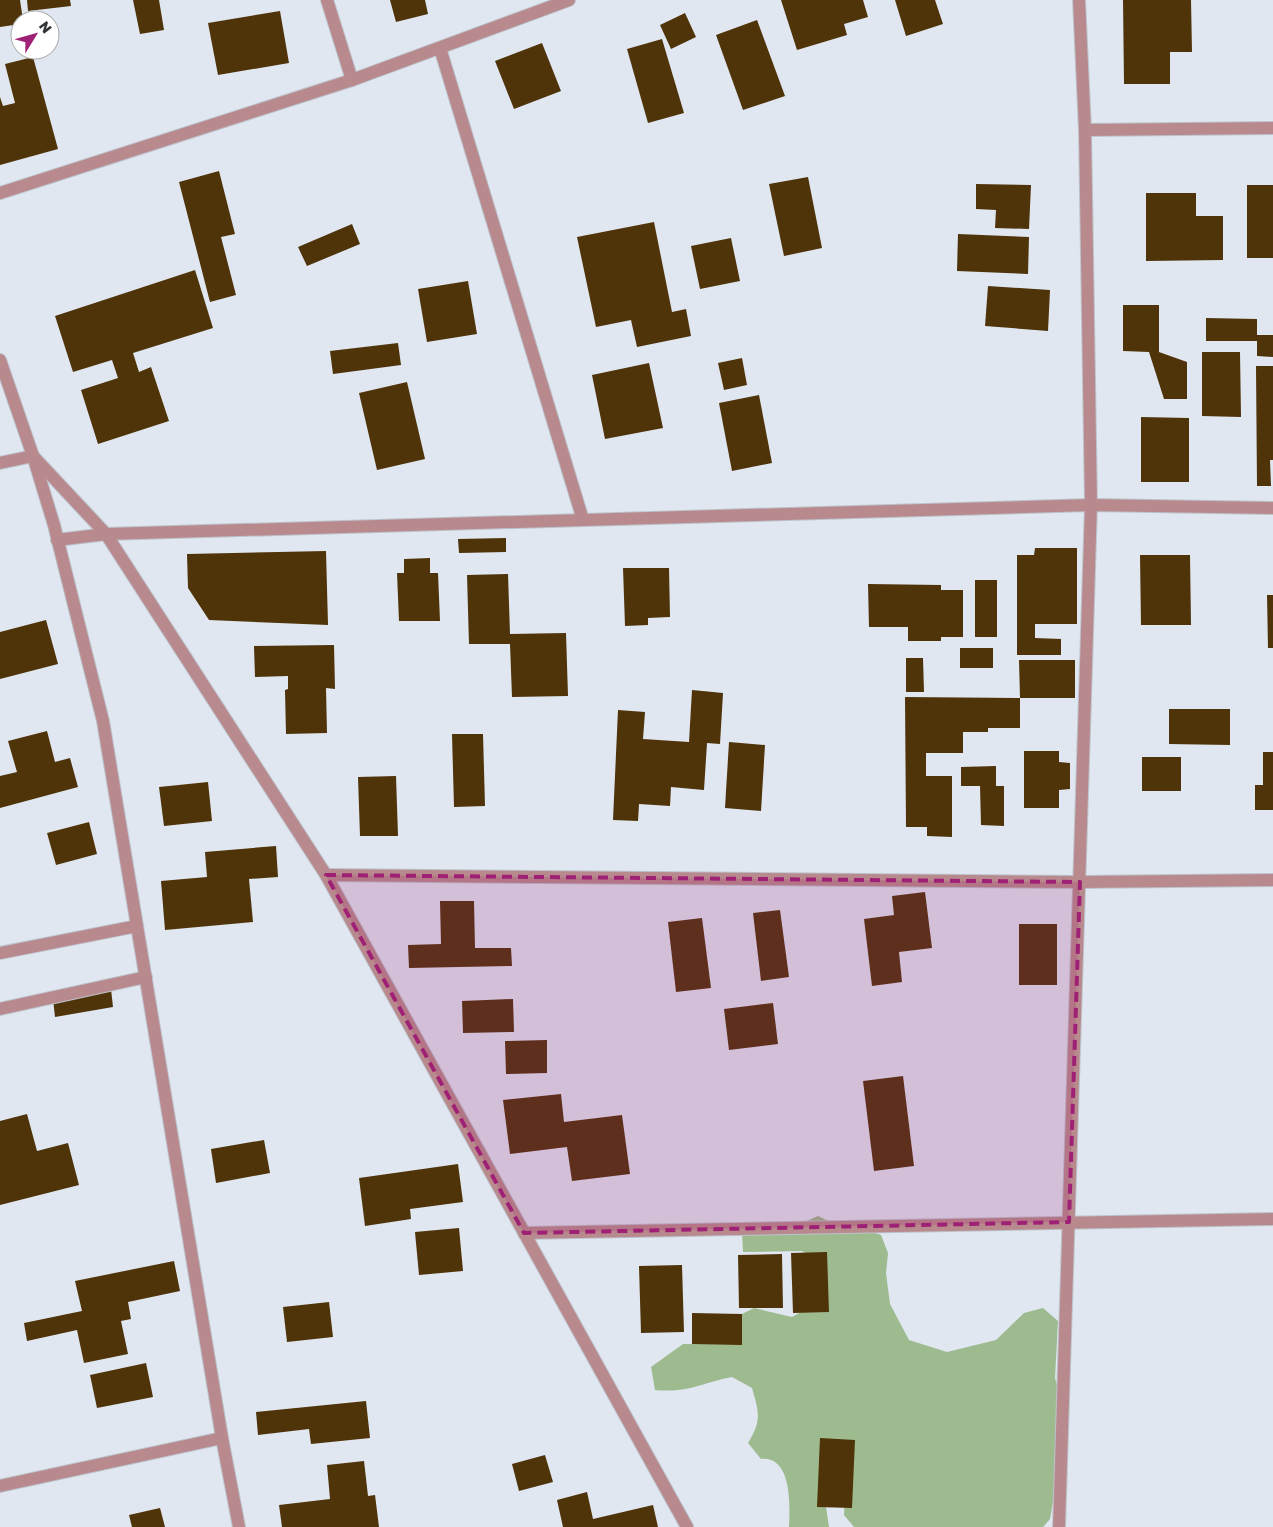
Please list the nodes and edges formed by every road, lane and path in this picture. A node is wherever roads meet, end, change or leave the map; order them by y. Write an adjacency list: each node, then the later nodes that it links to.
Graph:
1 (327, 0): 5 (street)
2 (569, 0): 4 (street)
3 (1079, 0): 7 (street)
4 (440, 48): 5 (street); 14 (street)
5 (352, 80): 8 (street)
6 (1273, 128): 7 (street)
7 (1085, 130): 12 (street)
8 (0, 193)
9 (0, 360): 10 (street)
10 (34, 456): 11 (street); 15 (street); 16 (street)
11 (0, 463)
12 (1091, 504): 13 (street); 14 (street); 19 (street)
13 (1273, 508)
14 (583, 520): 15 (street)
15 (106, 534): 16 (street); 17 (street)
16 (57, 540): 20 (street)
17 (326, 875): 19 (street); 26 (street)
18 (1273, 880): 19 (street)
19 (1080, 882): 25 (street)
20 (137, 926): 21 (street); 22 (street)
21 (0, 953)
22 (146, 977): 23 (street); 27 (street)
23 (0, 1009)
24 (1273, 1219): 25 (street)
25 (1069, 1222): 26 (street); 31 (street)
26 (524, 1233): 30 (street)
27 (222, 1438): 28 (street); 29 (street)
28 (0, 1486)
29 (239, 1527)
30 (687, 1527)
31 (1059, 1527)

